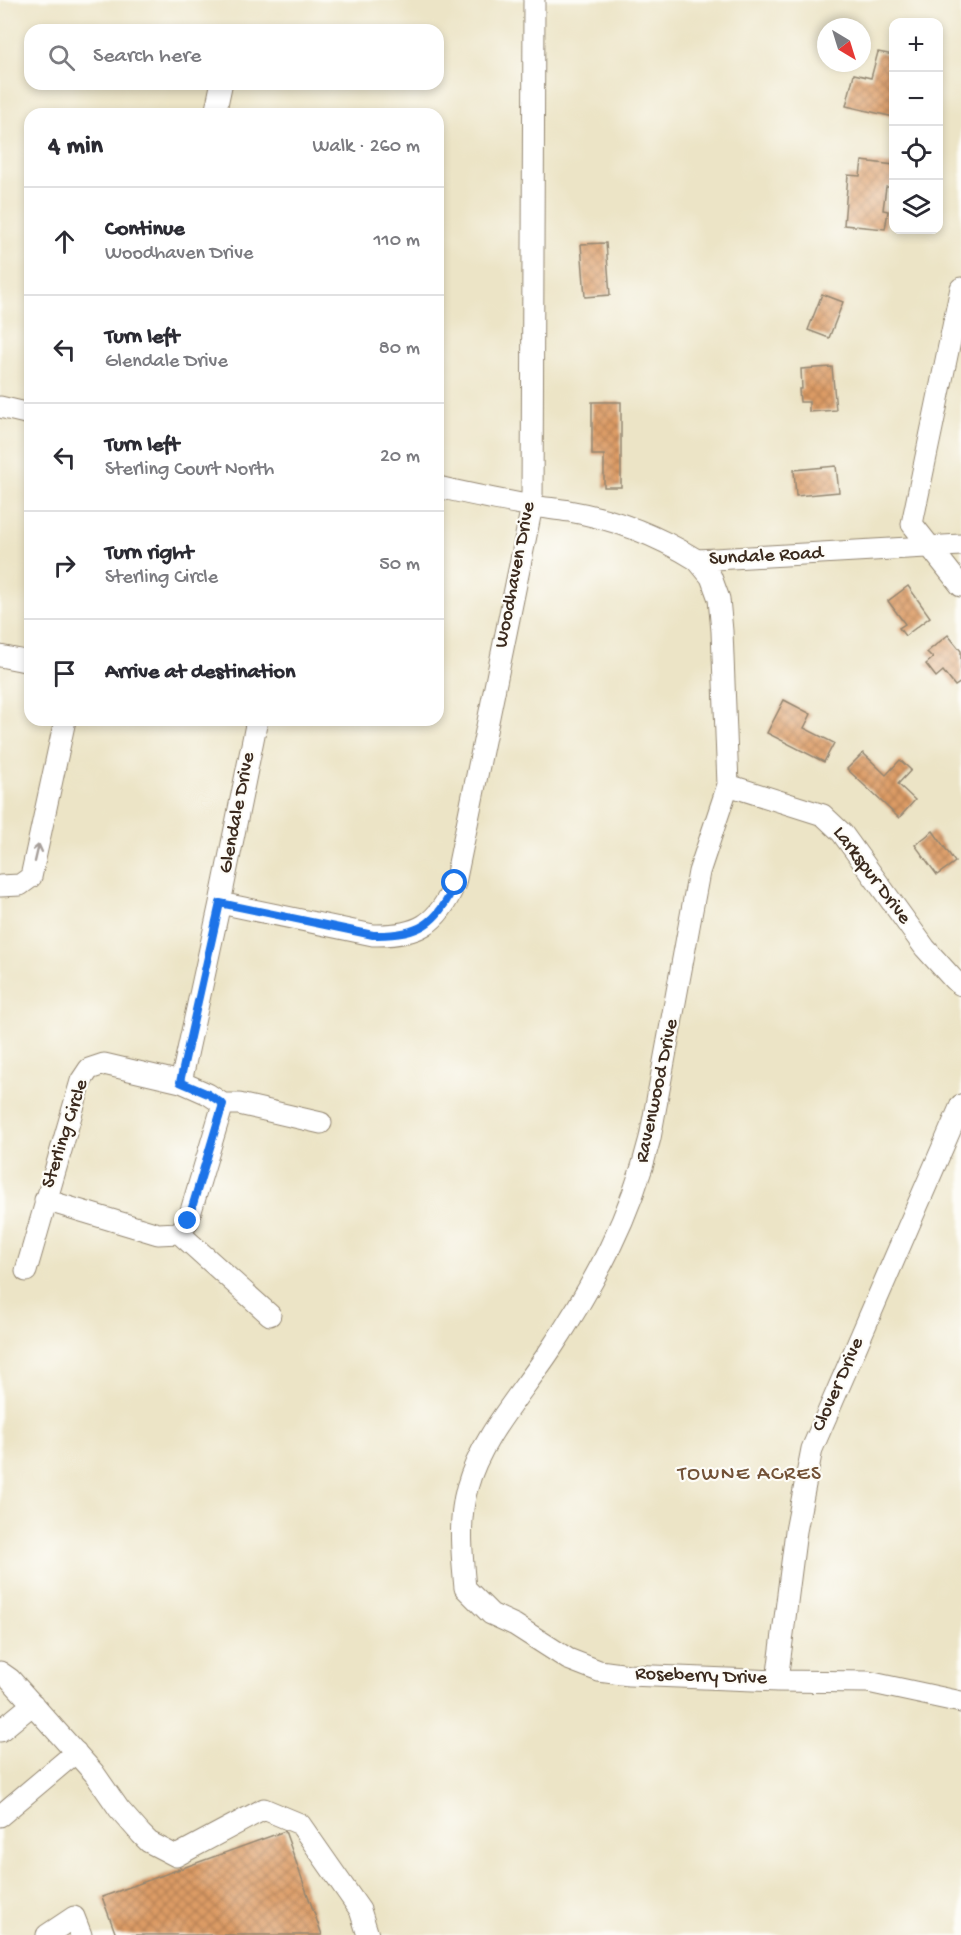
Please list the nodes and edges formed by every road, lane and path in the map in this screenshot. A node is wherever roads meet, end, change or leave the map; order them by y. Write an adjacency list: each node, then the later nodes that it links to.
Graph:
1 (534, 0): 8 (street, Woodhaven Drive)
2 (220, 90): 3 (street)
3 (216, 108)
4 (961, 288): 10 (street)
5 (0, 407): 6 (street)
6 (24, 413)
7 (444, 488): 8 (street, Sundale Road)
8 (532, 506): 11 (street, Sundale Road); 19 (street, Woodhaven Drive)
9 (961, 545): 10 (street, Sundale Road)
10 (931, 548): 11 (street, Sundale Road); 12 (street)
11 (697, 560): 17 (street, Ravenwood Drive)
12 (961, 586)
13 (0, 656): 14 (street)
14 (24, 661)
15 (64, 726): 18 (street, one-way to 15)
16 (256, 726): 19 (street, Glendale Drive)
17 (728, 785): 20 (street, Larkspur Drive); 29 (street, Ravenwood Drive)
18 (0, 886)
19 (220, 903): 21 (street, Glendale Drive)
20 (961, 985)
21 (180, 1082): 22 (street); 25 (street, Sterling Circle)
22 (223, 1104): 24 (street); 26 (street)
23 (961, 1105): 31 (street, Clover Drive)
24 (321, 1123)
25 (45, 1200): 26 (street, Sterling Circle); 27 (street)
26 (179, 1233): 28 (street)
27 (26, 1271)
28 (270, 1315)
29 (465, 1588): 31 (street, Roseberry Drive)
30 (0, 1672): 33 (street)
31 (777, 1681): 32 (street, Roseberry Drive)
32 (960, 1699)
33 (33, 1704): 34 (street); 35 (street)
34 (0, 1731)
35 (76, 1752): 36 (street); 39 (street)
36 (0, 1816)
37 (47, 1935): 38 (street)
38 (81, 1935)
39 (368, 1935)

